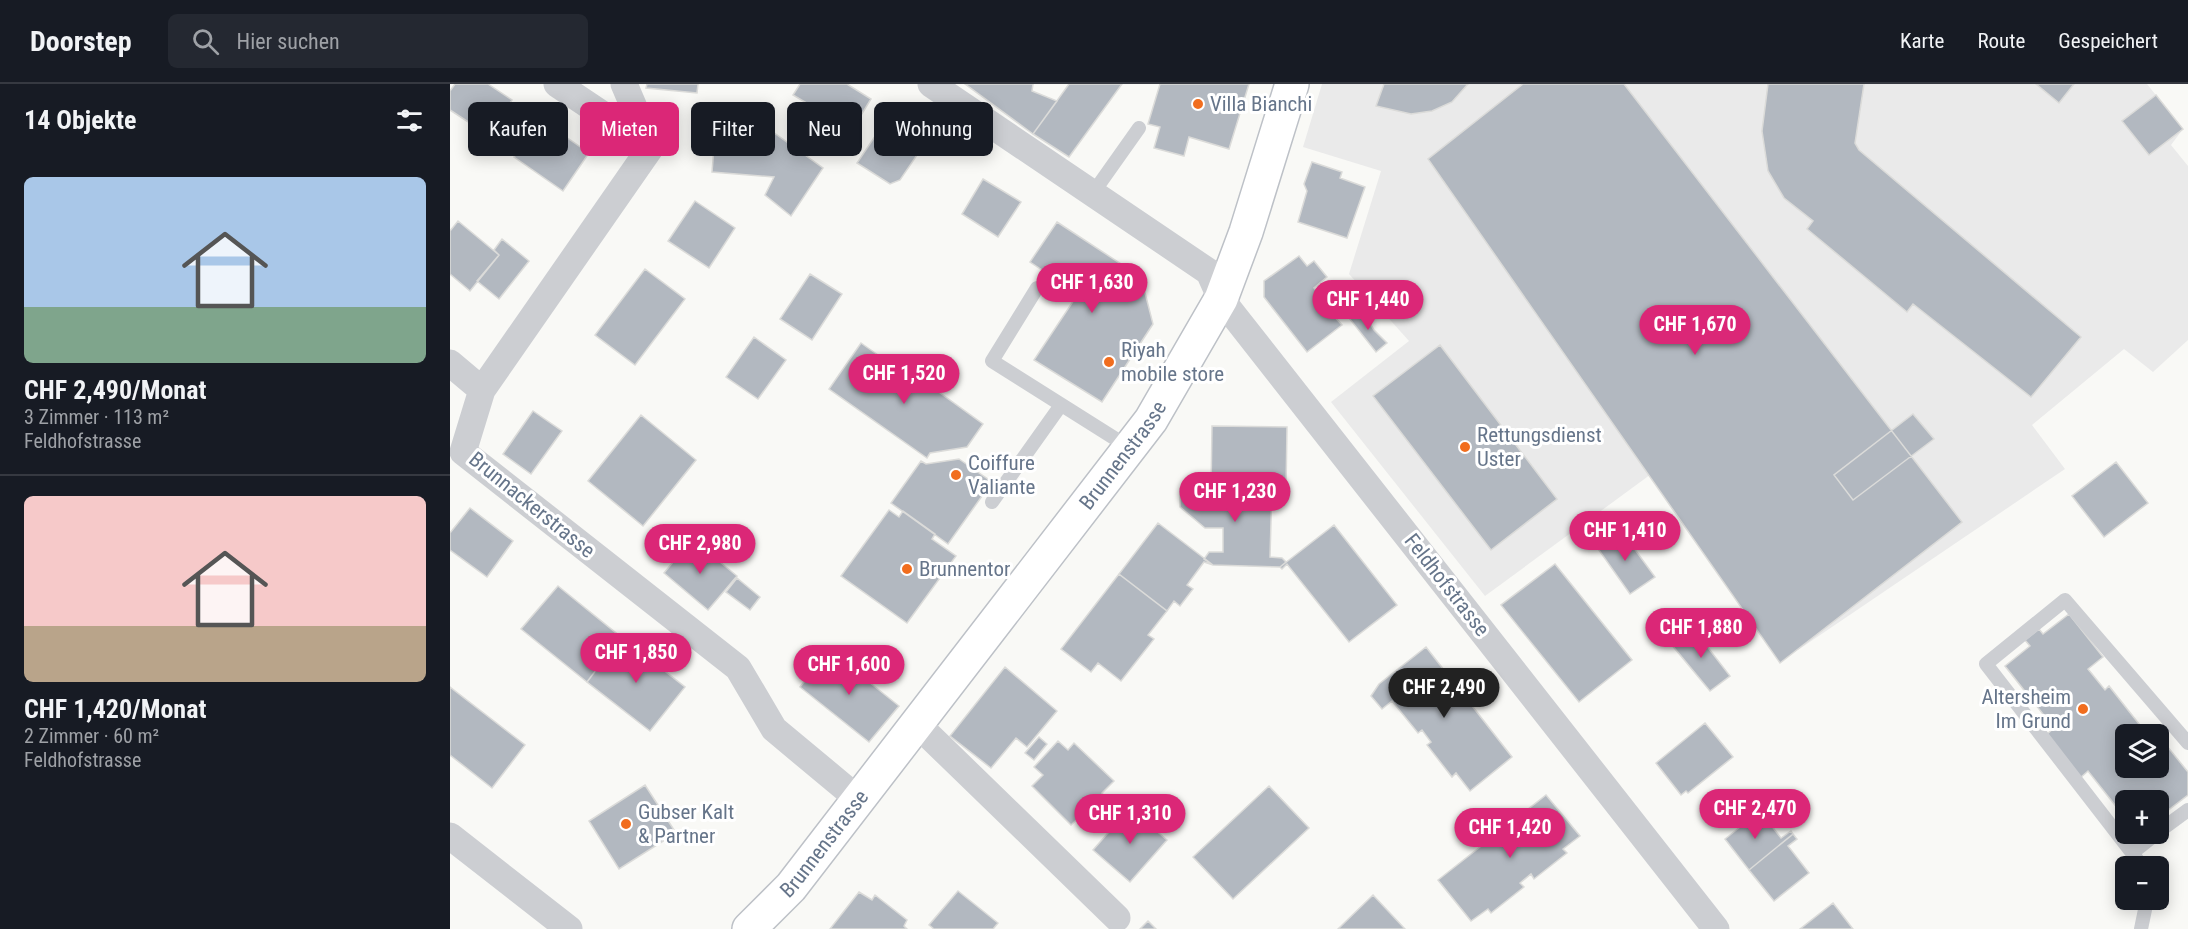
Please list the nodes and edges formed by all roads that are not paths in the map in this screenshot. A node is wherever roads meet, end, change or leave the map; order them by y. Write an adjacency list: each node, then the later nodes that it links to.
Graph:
1 (557, 84): 5 (street)
2 (624, 84): 6 (street)
3 (931, 84): 9 (street, Feldhofstrasse)
4 (1292, 84): 11 (main road, Brunnenstrasse)
5 (584, 102)
6 (632, 102)
7 (1139, 128): 9 (lane)
8 (645, 156): 13 (street, Brunnackerstrasse)
9 (1093, 194): 11 (street, Feldhofstrasse)
10 (1037, 288): 14 (lane)
11 (1221, 299): 15 (main road, Brunnenstrasse); 31 (street, Feldhofstrasse)
12 (450, 363): 13 (street)
13 (482, 390): 16 (street, Brunnackerstrasse)
14 (1061, 405): 15 (lane); 17 (lane)
15 (1130, 448): 18 (main road, Brunnenstrasse)
16 (457, 460): 20 (street, Brunnackerstrasse)
17 (992, 502)
18 (917, 724): 20 (main road, Brunnenstrasse); 28 (street)
19 (2188, 743): 25 (lane)
20 (858, 800): 30 (main road, Brunnenstrasse)
21 (2188, 810): 22 (lane)
22 (2169, 825)
23 (450, 836): 29 (street)
24 (2144, 844): 25 (lane)
25 (2132, 853): 26 (lane)
26 (2134, 856)
27 (2145, 910): 32 (lane)
28 (1117, 918)
29 (569, 929)
30 (749, 929)
31 (1716, 929)
32 (2142, 929)

